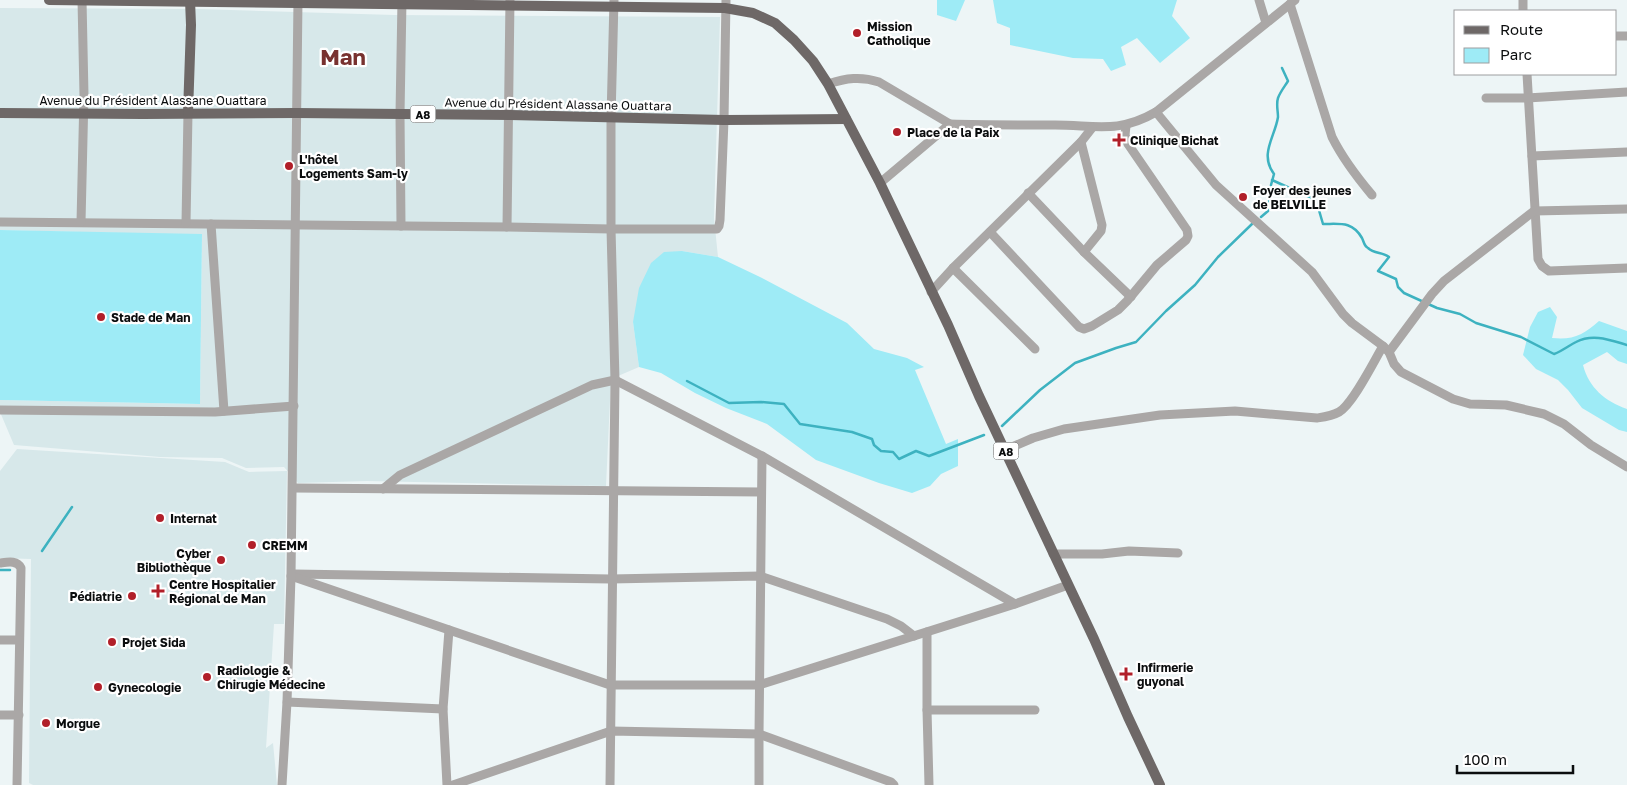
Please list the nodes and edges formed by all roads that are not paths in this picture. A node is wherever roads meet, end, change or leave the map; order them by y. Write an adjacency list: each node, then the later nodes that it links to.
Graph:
1 (48, 0): 2 (main road, A8)
2 (82, 0): 4 (main road, A8); 19 (street)
3 (1260, 0): 11 (street)
4 (190, 1): 5 (main road, A8); 20 (main road)
5 (298, 1): 6 (main road, A8); 21 (street)
6 (402, 2): 8 (main road, A8); 22 (street)
7 (1293, 2): 11 (street); 35 (street)
8 (510, 3): 9 (main road, A8); 23 (street)
9 (614, 3): 10 (main road, A8); 24 (street)
10 (726, 4): 13 (main road, A8); 26 (street)
11 (1266, 23): 17 (street)
12 (1526, 75): 16 (street)
13 (828, 84): 25 (main road, A8); 27 (street)
14 (1627, 92): 16 (street)
15 (1486, 98): 16 (street)
16 (1527, 98): 32 (street)
17 (1156, 112): 28 (street); 53 (street)
18 (0, 113): 19 (main road, Avenue du Président Alassane Ouattara / A8)
19 (84, 113): 20 (main road, Avenue du Président Alassane Ouattara / A8); 39 (street)
20 (188, 113): 21 (main road, Avenue du Président Alassane Ouattara / A8); 40 (street)
21 (296, 113): 22 (main road, Avenue du Président Alassane Ouattara / A8); 42 (street)
22 (400, 114): 23 (main road, Avenue du Président Alassane Ouattara / A8); 43 (street)
23 (510, 115): 24 (main road, Avenue du Président Alassane Ouattara / A8); 44 (street)
24 (611, 118): 26 (main road, Avenue du Président Alassane Ouattara / A8); 45 (street)
25 (846, 119): 26 (main road, Avenue du Président Alassane Ouattara / A8); 33 (main road, A8)
26 (724, 120): 45 (street)
27 (950, 124): 29 (street); 33 (street)
28 (1126, 126): 29 (street); 51 (street)
29 (1092, 128): 30 (street)
30 (1081, 142): 34 (street); 47 (street)
31 (1627, 152): 32 (street)
32 (1532, 156): 37 (street)
33 (880, 183): 50 (main road, A8)
34 (1028, 193): 46 (street); 47 (street)
35 (1372, 194)
36 (1627, 209): 37 (street)
37 (1534, 211): 49 (street); 53 (street)
38 (0, 222): 39 (street)
39 (81, 222): 40 (street)
40 (186, 224): 41 (street)
41 (211, 224): 42 (street); 57 (street)
42 (295, 224): 43 (street); 55 (street)
43 (401, 226): 44 (street)
44 (507, 227): 45 (street)
45 (611, 230): 54 (street)
46 (990, 232): 48 (street); 51 (street)
47 (1084, 252): 51 (street)
48 (953, 268): 50 (street); 52 (street)
49 (1627, 268)
50 (931, 292): 58 (main road, A8)
51 (1131, 297)
52 (1035, 349)
53 (1386, 349): 58 (street); 60 (street)
54 (614, 380): 59 (street); 62 (street); 63 (street)
55 (294, 406): 57 (street); 61 (street)
56 (0, 410): 57 (street)
57 (224, 412)
58 (1005, 450): 66 (main road, A8)
59 (762, 456): 64 (street); 72 (street)
60 (1627, 467)
61 (293, 488): 62 (street); 68 (street)
62 (383, 489): 63 (street)
63 (613, 490): 64 (street); 70 (street)
64 (761, 492): 69 (street)
65 (1178, 553): 66 (street)
66 (1053, 554): 71 (main road, A8)
67 (0, 562): 77 (street)
68 (291, 575): 70 (street); 73 (street); 80 (street)
69 (760, 576): 70 (street); 75 (street); 79 (street)
70 (611, 579): 78 (street)
71 (1068, 585): 72 (street); 96 (main road, A8)
72 (1015, 604): 74 (street)
73 (449, 630): 78 (street); 81 (street)
74 (927, 632): 75 (street); 82 (street)
75 (914, 636): 79 (street)
76 (0, 640): 77 (street)
77 (19, 640): 85 (street)
78 (610, 685): 79 (street); 86 (street)
79 (759, 685): 87 (street)
80 (287, 702): 81 (street); 89 (street)
81 (443, 709): 90 (street)
82 (927, 710): 83 (street); 95 (street)
83 (1035, 710)
84 (0, 715): 85 (street)
85 (19, 715): 88 (street)
86 (611, 731): 87 (street); 91 (street); 92 (street)
87 (758, 734): 93 (street); 94 (street)
88 (17, 785)
89 (282, 785)
90 (446, 785)
91 (453, 785)
92 (610, 785)
93 (759, 785)
94 (894, 785)
95 (929, 785)
96 (1160, 785)

